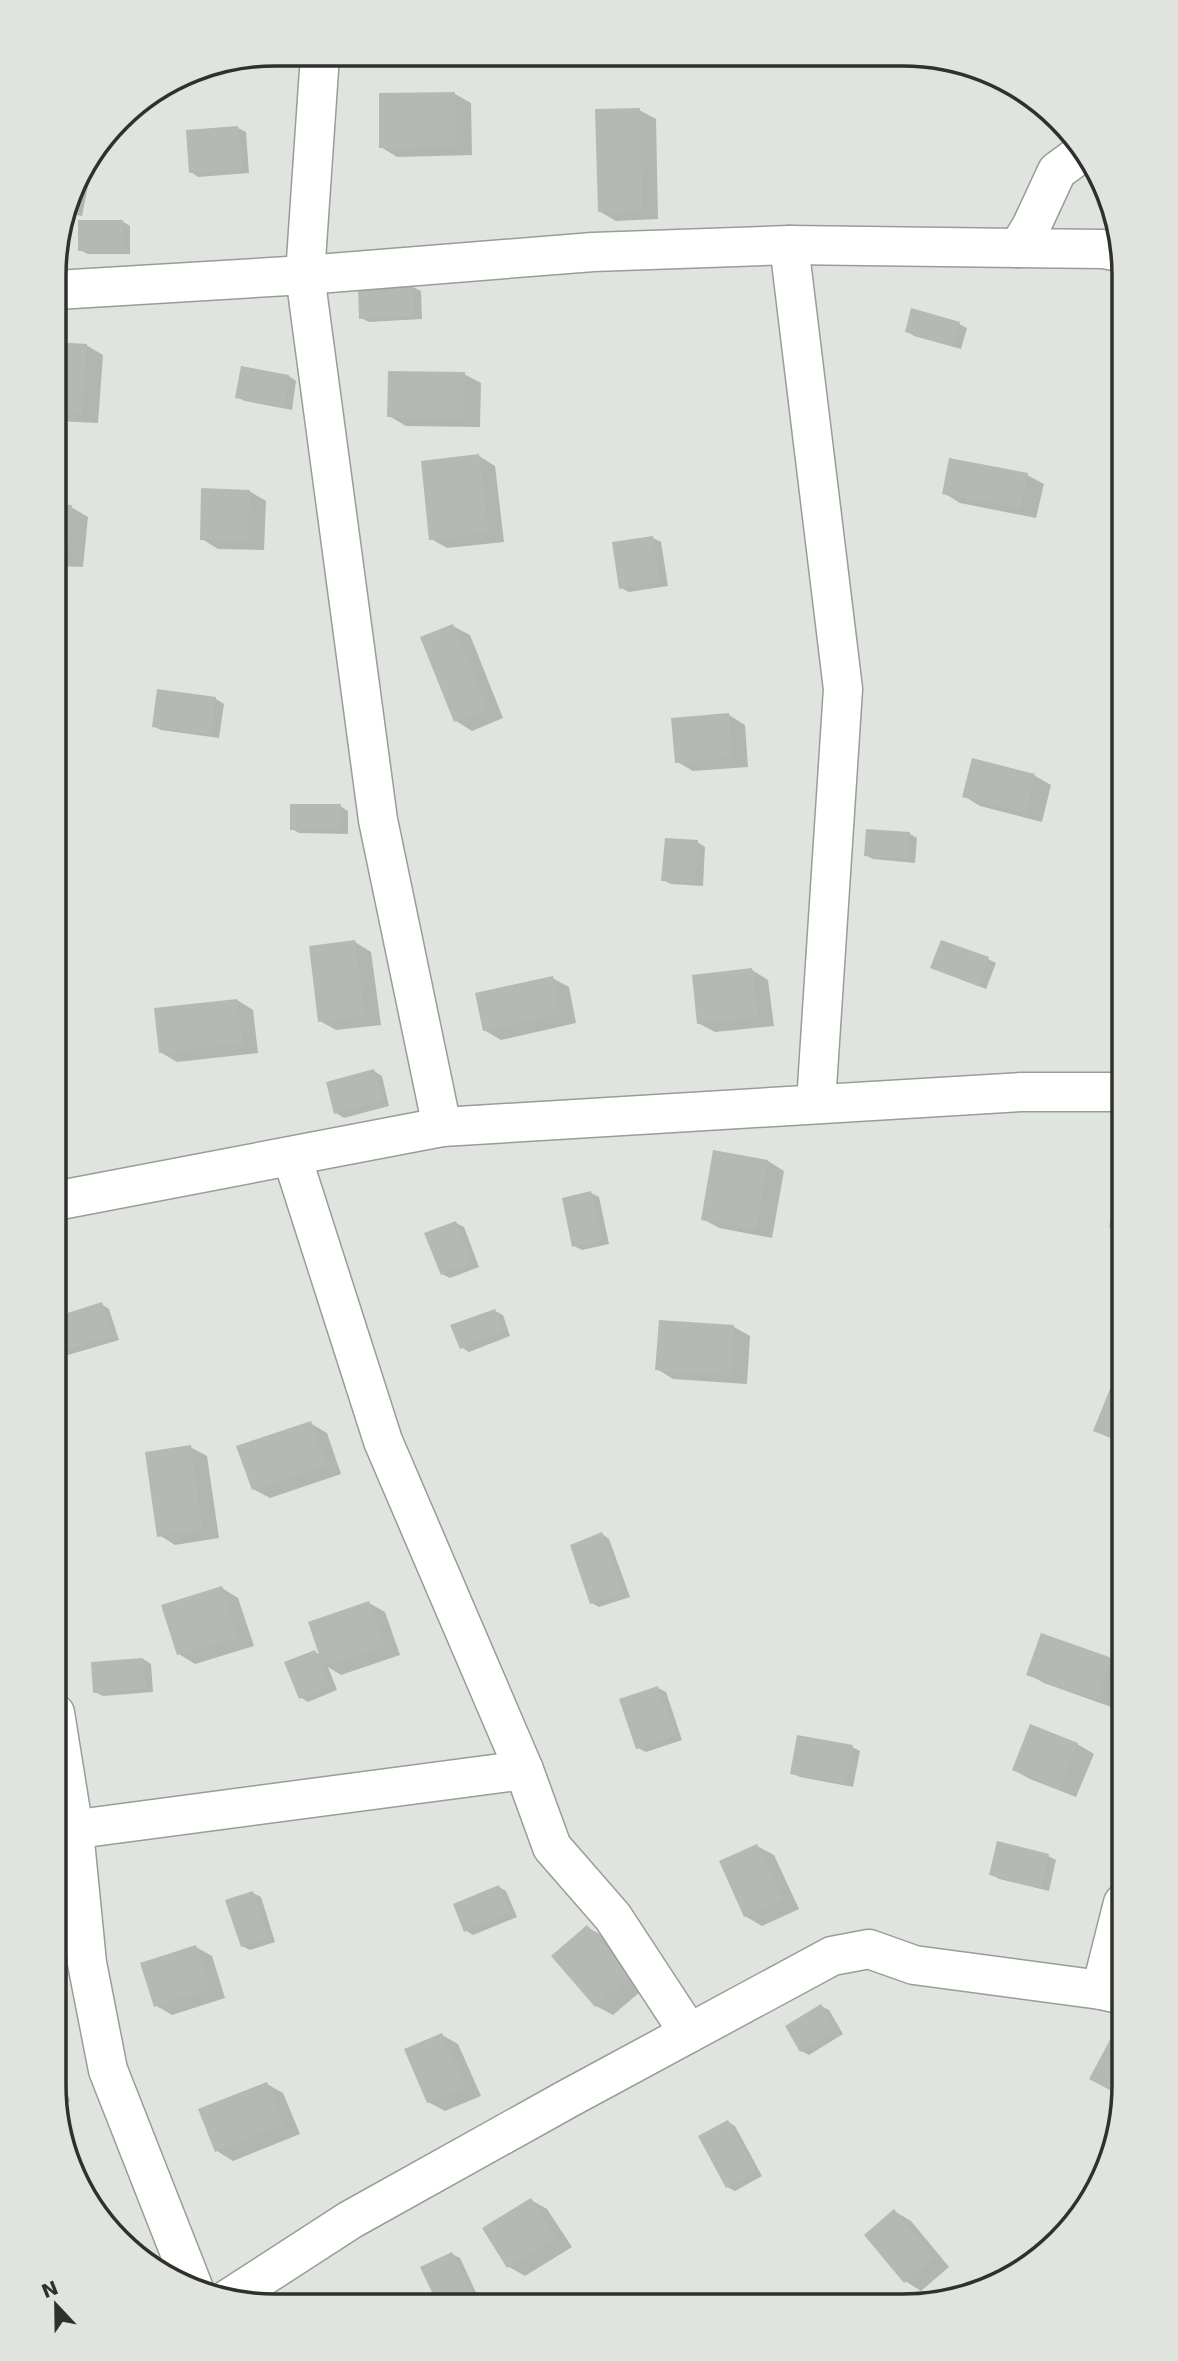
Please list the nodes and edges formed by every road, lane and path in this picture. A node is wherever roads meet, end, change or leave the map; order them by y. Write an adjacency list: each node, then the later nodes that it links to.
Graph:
1 (319, 67): 6 (street)
2 (1075, 158): 4 (street)
3 (789, 245): 4 (street); 6 (street); 9 (street)
4 (1018, 248): 5 (street)
5 (1110, 250)
6 (305, 275): 7 (street); 10 (street)
7 (67, 289)
8 (1112, 1092): 9 (street)
9 (816, 1103): 10 (street)
10 (442, 1127): 11 (street)
11 (292, 1157): 12 (street); 13 (street)
12 (67, 1199)
13 (524, 1770): 14 (street); 17 (street)
14 (67, 1831)
15 (67, 1848): 18 (street)
16 (1112, 1993): 17 (street)
17 (689, 2033): 19 (street)
18 (189, 2275)
19 (240, 2291)

